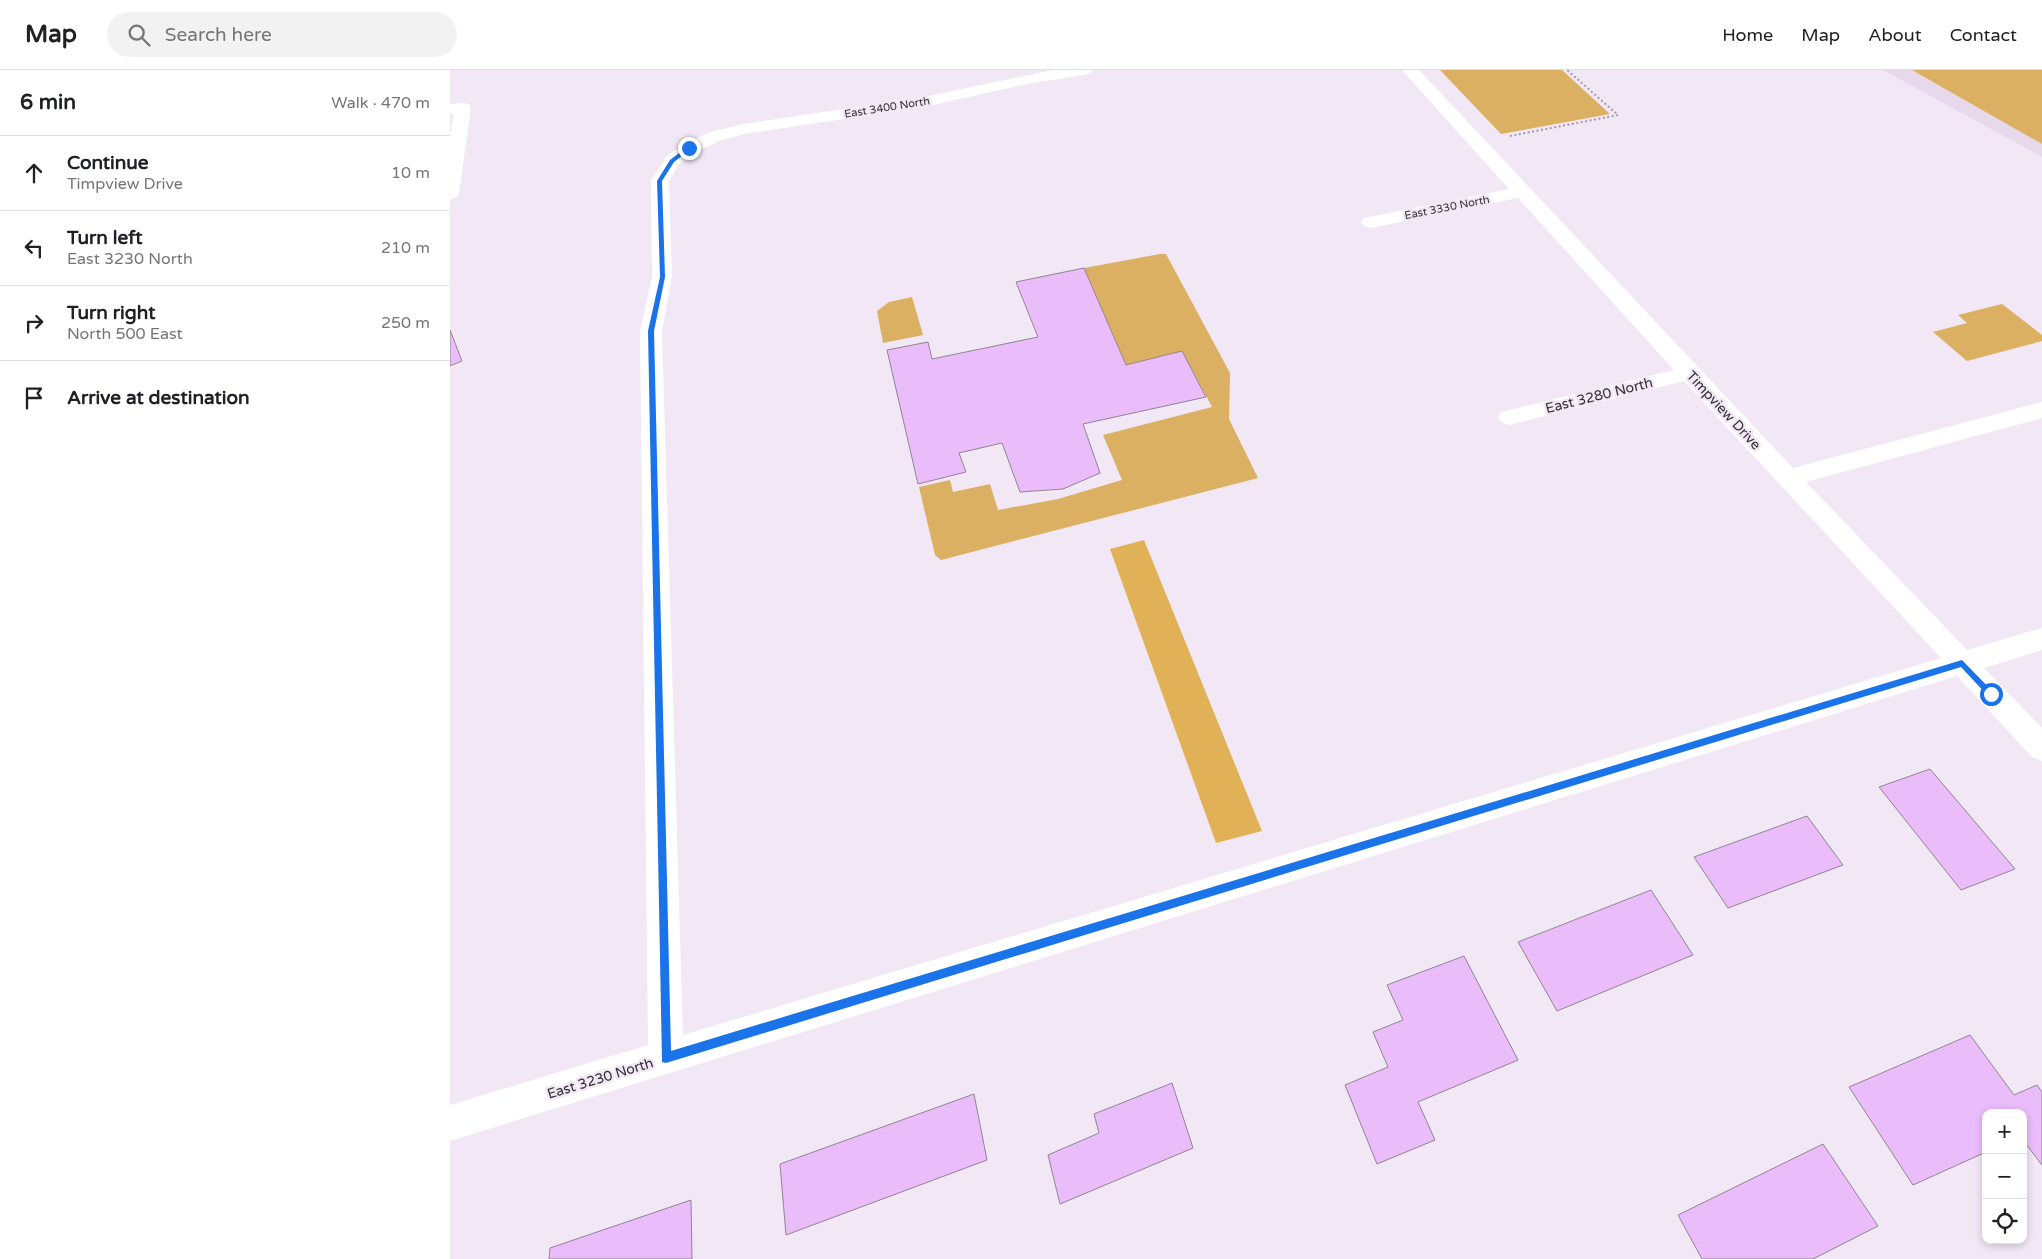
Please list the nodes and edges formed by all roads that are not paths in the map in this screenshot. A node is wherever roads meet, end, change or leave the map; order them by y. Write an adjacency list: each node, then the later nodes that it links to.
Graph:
1 (1085, 70): 14 (street, East 3400 North)
2 (1410, 70): 4 (street, Timpview Drive)
3 (450, 110): 5 (street)
4 (1522, 192): 6 (street, East 3330 North); 7 (street, Timpview Drive)
5 (450, 193)
6 (1371, 222)
7 (1688, 373): 9 (street, East 3280 North); 10 (street, Timpview Drive)
8 (2042, 410): 10 (street)
9 (1509, 417)
10 (1788, 478): 12 (street, Timpview Drive)
11 (2042, 639): 12 (street, East 3230 North)
12 (1962, 664): 13 (street, Timpview Drive); 14 (street, East 3230 North)
13 (2042, 748)
14 (666, 1058): 15 (street, East 3230 North)
15 (450, 1124)

